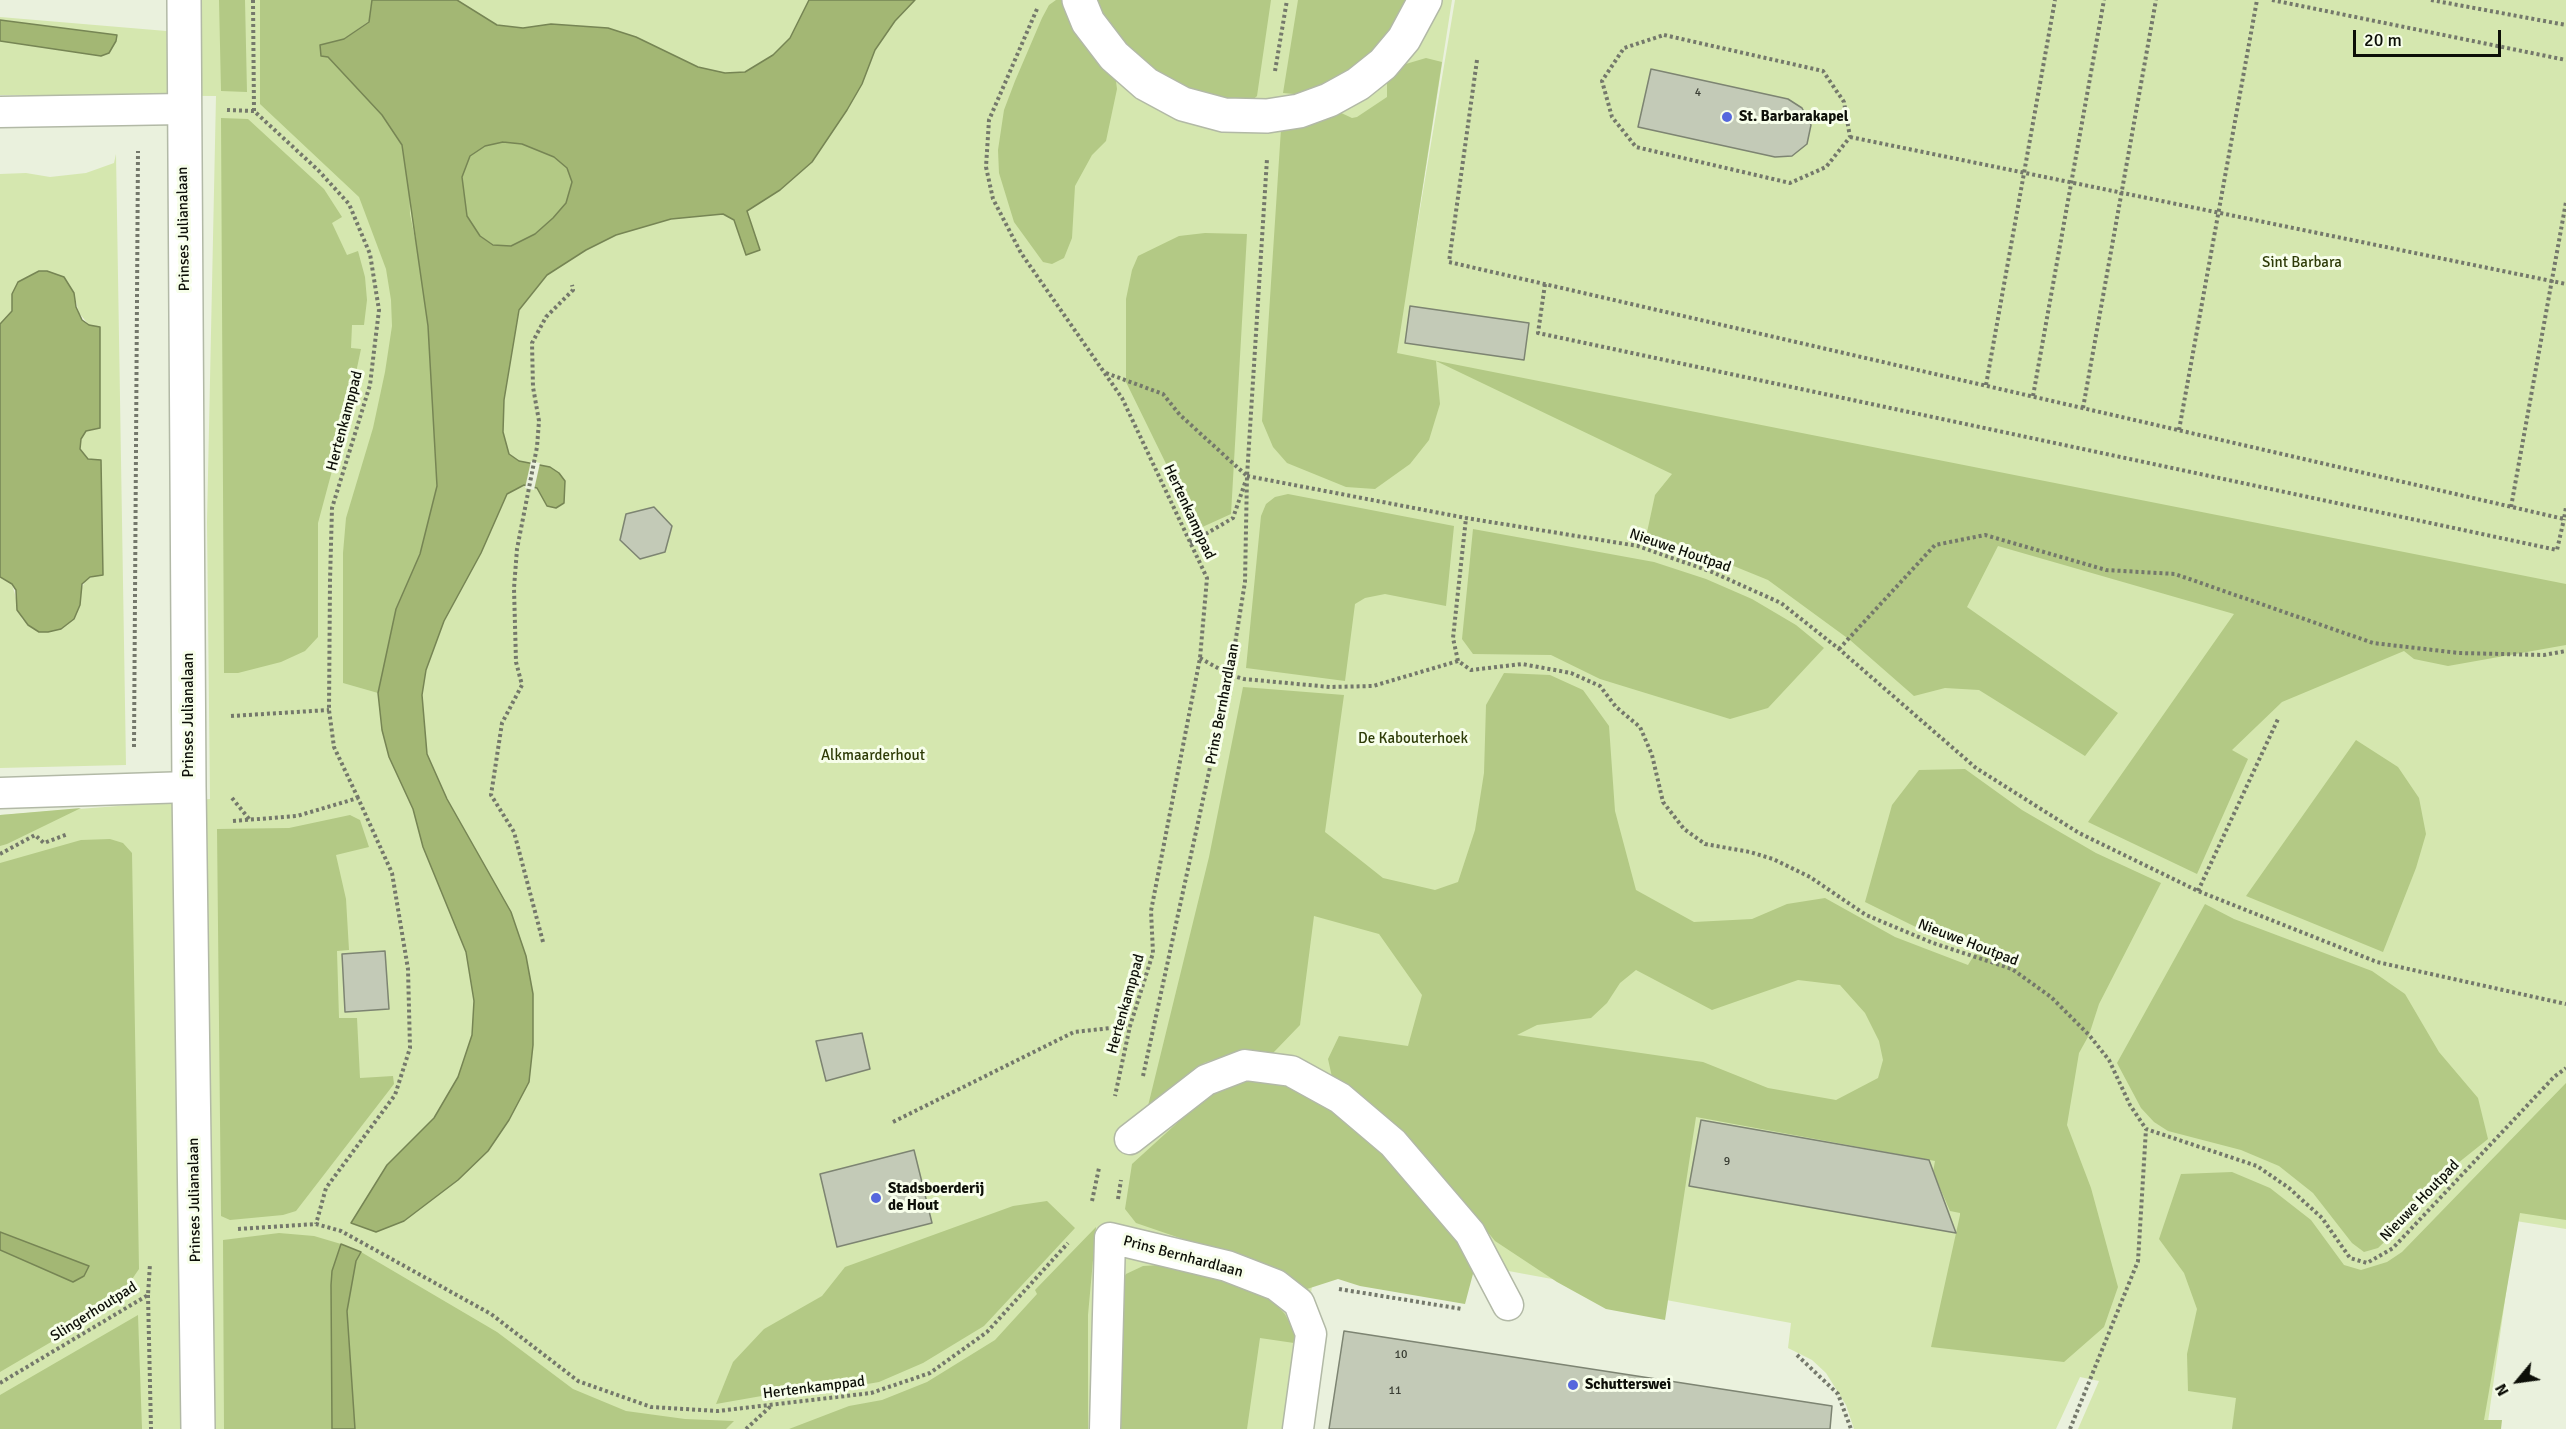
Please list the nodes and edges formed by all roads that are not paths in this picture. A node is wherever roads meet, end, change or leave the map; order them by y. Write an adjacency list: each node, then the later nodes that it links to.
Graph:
1 (184, 0): 4 (street, Prinses Julianalaan)
2 (1079, 0): 3 (street)
3 (1425, 0)
4 (183, 109): 5 (lane); 6 (street, Prinses Julianalaan)
5 (0, 112)
6 (189, 788): 7 (lane); 10 (street, Prinses Julianalaan)
7 (0, 793)
8 (1130, 1139): 9 (lane)
9 (1508, 1305)
10 (198, 1429)
11 (1105, 1429): 12 (lane, Prins Bernhardlaan)
12 (1298, 1429)

